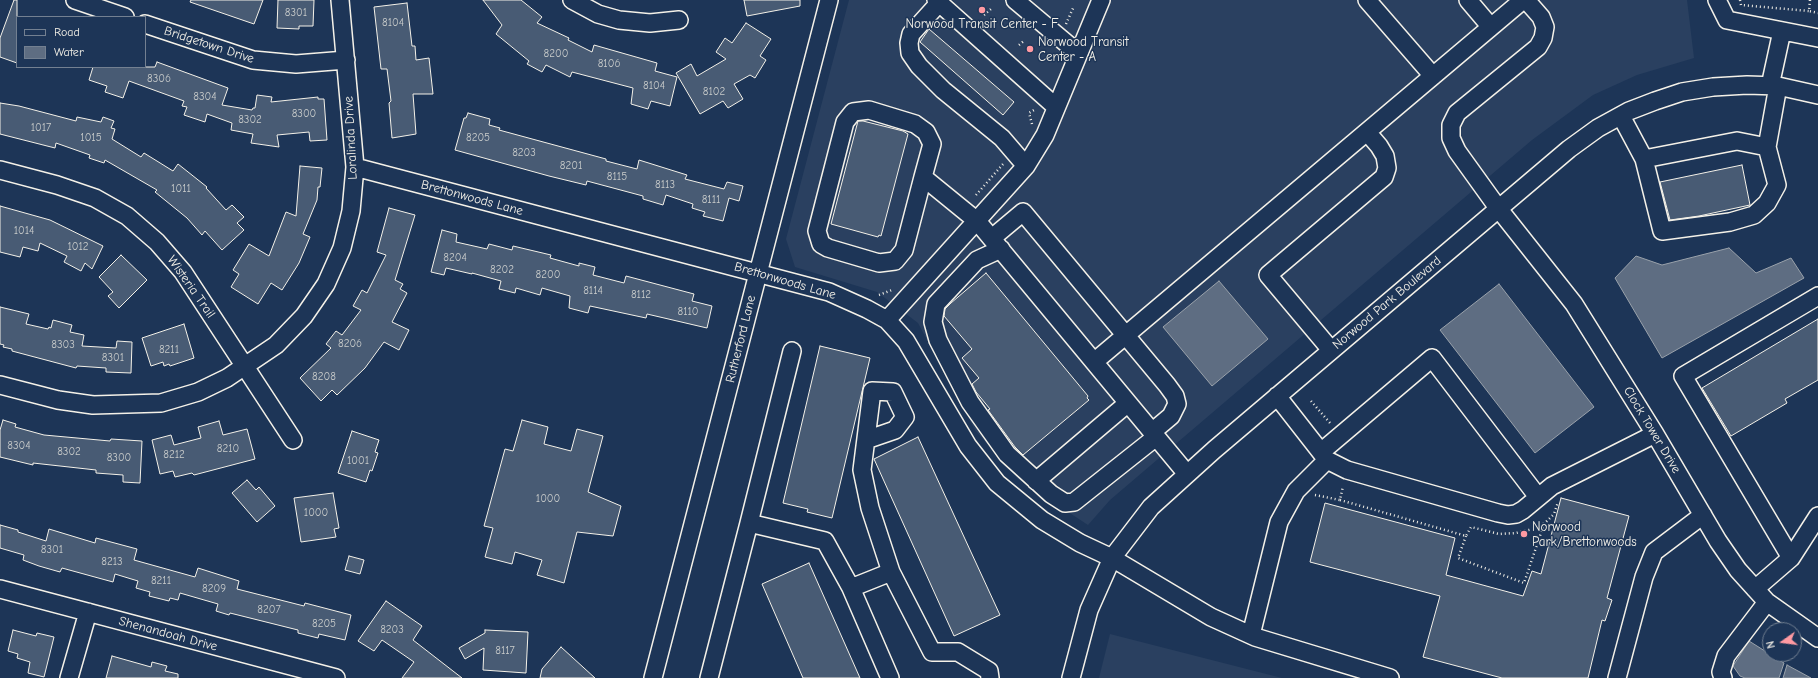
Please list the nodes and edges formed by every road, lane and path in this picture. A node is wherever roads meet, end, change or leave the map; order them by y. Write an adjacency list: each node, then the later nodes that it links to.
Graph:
1 (75, 0): 20 (street)
2 (340, 0): 30 (street, Loralinda Drive)
3 (572, 0): 21 (street)
4 (829, 0): 50 (street, Rutherford Lane)
5 (1015, 0): 29 (street)
6 (1101, 0): 29 (street)
7 (1367, 0): 31 (street)
8 (1468, 0): 23 (street)
9 (1523, 0): 23 (street)
10 (1526, 0): 47 (street, Clock Tower Drive)
11 (1717, 0): 25 (street)
12 (1740, 0): 17 (path)
13 (1810, 0): 17 (path)
14 (937, 1): 34 (street); 42 (street)
15 (1074, 6): 24 (path)
16 (991, 9): 19 (path)
17 (1809, 10): 18 (path)
18 (1818, 13)
19 (984, 15)
20 (122, 16)
21 (679, 20)
22 (146, 24): 30 (street, Bridgetown Drive)
23 (1490, 26): 31 (street)
24 (1064, 28)
25 (1782, 31): 26 (street); 32 (street)
26 (1818, 38)
27 (1025, 40): 28 (path)
28 (1019, 45)
29 (1078, 53): 34 (street)
30 (346, 60): 43 (street, Loralinda Drive)
31 (1433, 76): 38 (street)
32 (1774, 86): 33 (street, Norwood Park Boulevard); 36 (street, Norwood Park Boulevard); 39 (street)
33 (1818, 95)
34 (1056, 107): 42 (street)
35 (1034, 110): 37 (path)
36 (1621, 116): 40 (street); 47 (street, Norwood Park Boulevard)
37 (1032, 126)
38 (1367, 132): 53 (street); 54 (street)
39 (1767, 147): 40 (street); 40 (street)
40 (1644, 159)
41 (1004, 163): 46 (path)
42 (1026, 166): 48 (street)
43 (355, 167): 50 (street, Brettonwoods Lane); 57 (street, Loralinda Drive)
44 (0, 170): 57 (street, Wisteria Trail)
45 (924, 177): 45 (street); 48 (street)
46 (976, 195)
47 (1498, 208): 54 (street, Norwood Park Boulevard); 64 (street, Clock Tower Drive)
48 (977, 221): 49 (street); 52 (street)
49 (996, 244): 53 (street); 56 (street); 69 (street)
50 (758, 273): 52 (street, Brettonwoods Lane); 89 (street, Rutherford Lane)
51 (1818, 296): 79 (street)
52 (887, 320): 78 (street, Brettonwoods Lane)
53 (1126, 335): 56 (street); 63 (street)
54 (1331, 350): 59 (street, Norwood Park Boulevard)
55 (792, 351): 75 (street)
56 (1094, 362): 61 (street)
57 (245, 367): 58 (street, Loralinda Drive); 65 (street, Wisteria Trail)
58 (0, 385)
59 (1277, 396): 67 (street); 68 (street, Norwood Park Boulevard)
60 (1311, 401): 62 (path)
61 (1128, 403): 63 (street); 69 (street)
62 (1334, 427)
63 (1154, 434): 68 (street); 69 (street)
64 (1655, 434): 72 (street); 73 (street, Clock Tower Drive)
65 (293, 440)
66 (866, 440): 80 (street)
67 (1324, 456): 71 (street); 72 (street); 72 (street)
68 (1188, 474): 78 (street, Norwood Park Boulevard)
69 (1036, 481)
70 (1344, 481): 71 (path)
71 (1296, 490): 85 (street)
72 (1538, 497)
73 (1703, 515): 83 (street, Clock Tower Drive); 95 (street)
74 (1818, 517): 79 (street)
75 (750, 522): 81 (street); 90 (street)
76 (1545, 523): 77 (path)
77 (1466, 536)
78 (1112, 558): 85 (street, Brettonwoods Lane); 93 (street, Norwood Park Boulevard)
79 (1791, 558): 83 (street)
80 (891, 572): 81 (street); 92 (street)
81 (851, 588): 91 (street)
82 (0, 589): 84 (street, Shenandoah Drive)
83 (1761, 595): 86 (street, Clock Tower Drive); 96 (street)
84 (88, 612): 87 (street); 88 (street, Shenandoah Drive)
85 (1251, 635): 94 (street, Brettonwoods Lane)
86 (1818, 638)
87 (69, 678)
88 (336, 678)
89 (653, 678)
90 (709, 678)
91 (890, 678)
92 (990, 678)
93 (1071, 678)
94 (1390, 678)
95 (1618, 678)
96 (1722, 678)

